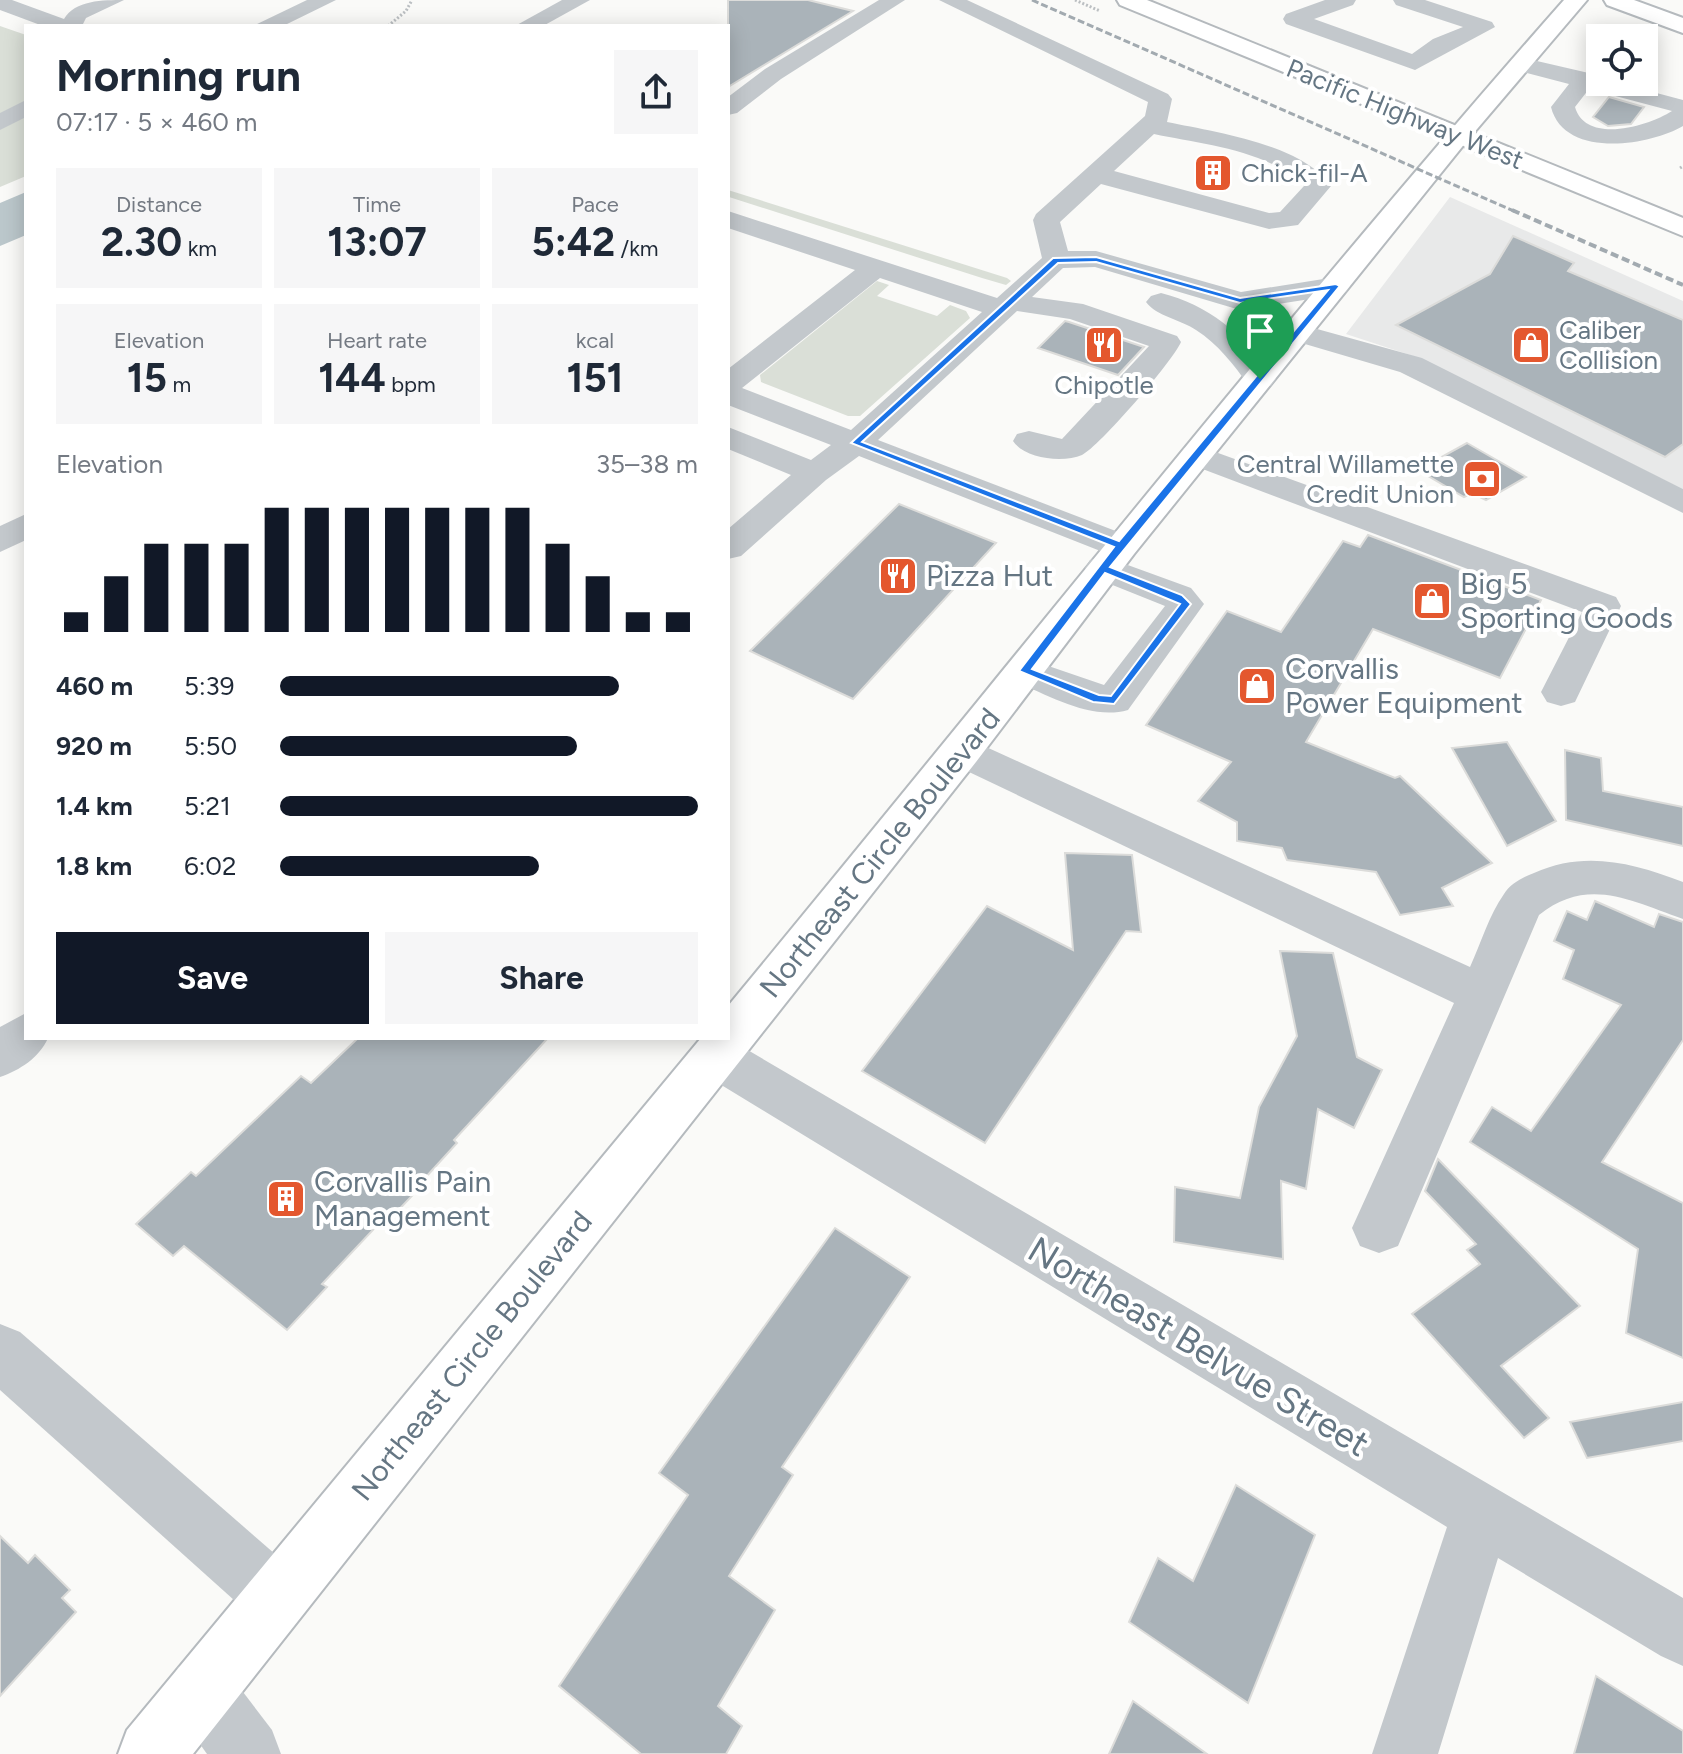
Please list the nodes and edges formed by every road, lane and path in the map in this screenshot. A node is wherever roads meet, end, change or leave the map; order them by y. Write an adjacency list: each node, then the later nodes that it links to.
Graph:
1 (113, 0): 15 (street)
2 (325, 0): 16 (street)
3 (412, 0): 17 (path)
4 (579, 0): 18 (street)
5 (894, 0): 24 (street)
6 (950, 0): 29 (street)
7 (1128, 0): 30 (main road, Pacific Highway West)
8 (1345, 0): 20 (street)
9 (1404, 0): 14 (street)
10 (1576, 0): 21 (main road, Northeast Circle Boulevard)
11 (1615, 0): 19 (main road)
12 (1481, 2): 14 (street)
13 (0, 3): 15 (street)
14 (1459, 18): 20 (street)
15 (70, 22)
16 (269, 24)
17 (390, 24)
18 (530, 24)
19 (1683, 26)
20 (1499, 30): 21 (street)
21 (1541, 40): 22 (main road, Northeast Circle Boulevard)
22 (1520, 64): 23 (street); 30 (main road, Northeast Circle Boulevard)
23 (1585, 79): 25 (street); 27 (street)
24 (730, 106)
25 (1683, 107)
26 (24, 108): 28 (street)
27 (1683, 115)
28 (0, 123)
29 (1144, 130): 31 (street); 31 (street)
30 (1457, 137): 33 (main road, Pacific Highway West); 36 (main road, Northeast Circle Boulevard)
31 (1100, 169): 34 (street)
32 (730, 220): 35 (street)
33 (1683, 228)
34 (1056, 260): 36 (street); 37 (street); 39 (street)
35 (875, 268): 37 (street); 40 (street)
36 (1336, 286): 38 (main road, Northeast Circle Boulevard)
37 (1006, 305): 43 (street); 44 (street)
38 (1299, 333): 39 (main road, Northeast Circle Boulevard); 47 (street)
39 (1260, 379): 45 (main road, Northeast Circle Boulevard)
40 (730, 382)
41 (730, 395): 44 (street)
42 (730, 438): 46 (street)
43 (1029, 441)
44 (856, 443): 46 (street); 51 (street)
45 (1196, 455): 51 (main road, Northeast Circle Boulevard); 53 (street)
46 (814, 473): 50 (street)
47 (1683, 502)
48 (24, 526): 49 (street)
49 (0, 541)
50 (730, 546)
51 (1112, 557): 52 (main road, Northeast Circle Boulevard); 52 (street)
52 (1025, 671): 54 (main road, Northeast Circle Boulevard)
53 (1561, 692)
54 (962, 751): 56 (street); 59 (main road, Northeast Circle Boulevard)
55 (1683, 901): 56 (street)
56 (1480, 993): 60 (street)
57 (24, 1036): 58 (street)
58 (0, 1056)
59 (717, 1057): 62 (street, Northeast Belvue Street); 63 (main road, Northeast Circle Boulevard)
60 (1379, 1228)
61 (0, 1352): 63 (street)
62 (1482, 1512): 64 (street, Northeast Belvue Street); 68 (street)
63 (276, 1596): 65 (main road, Northeast Circle Boulevard)
64 (1683, 1634)
65 (201, 1690): 66 (main road, Northeast Circle Boulevard); 67 (street)
66 (151, 1754)
67 (248, 1754)
68 (1405, 1754)

